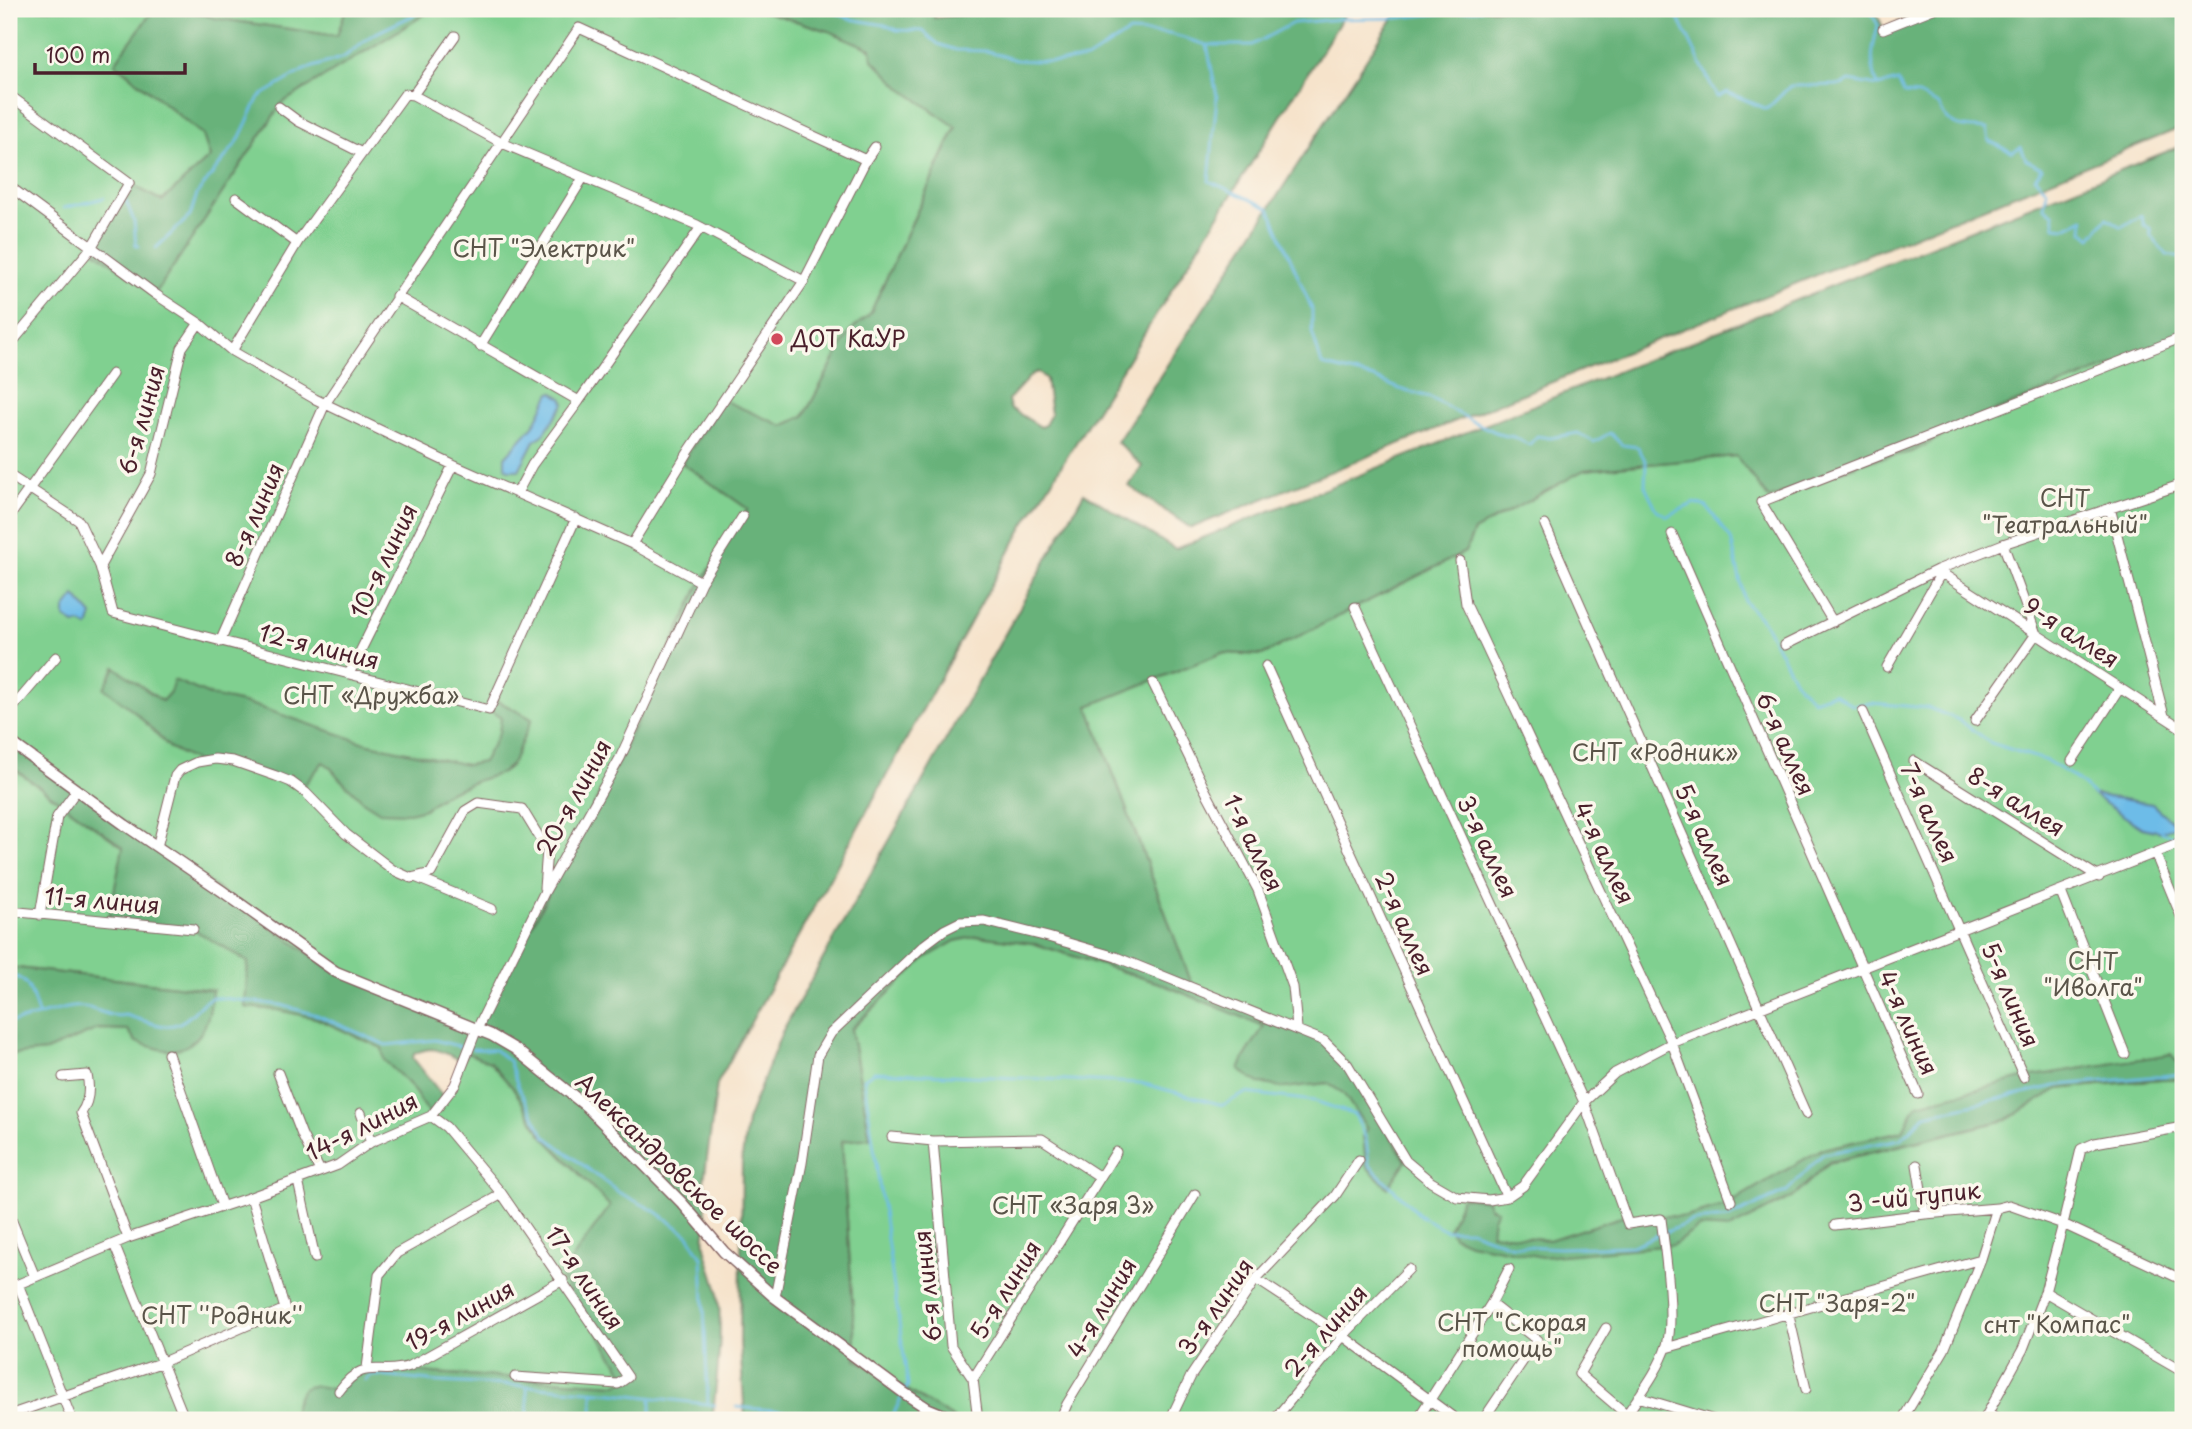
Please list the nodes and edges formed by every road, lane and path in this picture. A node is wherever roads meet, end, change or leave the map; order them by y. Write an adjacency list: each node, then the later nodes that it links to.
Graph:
1 (1933, 9): 2 (street)
2 (1882, 29)
3 (455, 36): 5 (street)
4 (9, 95): 16 (street)
5 (413, 96): 7 (street); 9 (street)
6 (279, 107): 9 (street)
7 (502, 143): 10 (street, 8-я линия); 11 (street); 18 (street, 8-я линия)
8 (875, 147): 10 (street)
9 (362, 153): 15 (street)
10 (866, 160): 17 (street)
11 (583, 178): 14 (street); 22 (street)
12 (9, 186): 16 (street)
13 (236, 198): 15 (street)
14 (701, 227): 17 (street); 25 (street)
15 (297, 243): 23 (street)
16 (91, 248): 19 (street); 21 (street)
17 (804, 281): 38 (street)
18 (396, 296): 22 (street); 26 (street, 8-я линия)
19 (199, 323): 23 (street); 41 (street, 6-я линия)
20 (2183, 337): 45 (street)
21 (9, 346)
22 (480, 346): 25 (street)
23 (232, 351): 26 (street)
24 (112, 374): 30 (street)
25 (579, 401): 31 (street)
26 (325, 404): 27 (street); 47 (street, 8-я линия)
27 (453, 465): 31 (street); 52 (street, 10-я линия)
28 (9, 475): 30 (street, 12-я линия)
29 (2183, 484): 32 (street)
30 (29, 489): 34 (street); 41 (street, 12-я линия)
31 (517, 493): 35 (street)
32 (2110, 508): 39 (street); 57 (street)
33 (743, 516): 43 (street, 20-я линия)
34 (9, 517)
35 (576, 518): 38 (street); 52 (street, 12-я линия)
36 (1545, 525): 78 (street, 5-я аллея)
37 (1672, 534): 77 (street, 6-я аллея)
38 (632, 544): 43 (street)
39 (2003, 544): 42 (street); 46 (street)
40 (1460, 561): 81 (street, 4-я аллея)
41 (100, 566): 47 (street, 12-я линия)
42 (1939, 572): 45 (street); 46 (street, 9-я аллея); 51 (street)
43 (701, 582): 70 (street, 20-я линия)
44 (1356, 607): 88 (street, 3-я аллея)
45 (1833, 622): 48 (street)
46 (2036, 634): 54 (street, 9-я аллея); 58 (street)
47 (220, 642): 52 (street, 12-я линия)
48 (1785, 645)
49 (56, 657): 55 (street)
50 (1266, 666): 105 (street, 2-я аллея)
51 (1887, 667)
52 (349, 674)
53 (1153, 682): 79 (street, 1-я аллея)
54 (2120, 688): 57 (street, 9-я аллея); 62 (street)
55 (9, 712)
56 (1863, 712): 76 (street, 7-я аллея)
57 (2164, 716): 59 (street, 9-я аллея)
58 (1975, 721)
59 (2183, 729)
60 (9, 741): 63 (street, Александровское шоссе)
61 (1914, 761): 68 (street, 8-я аллея)
62 (2071, 761)
63 (76, 792): 65 (street, Александровское шоссе); 73 (street)
64 (2183, 842): 66 (street)
65 (157, 847): 67 (street); 80 (street, Александровское шоссе)
66 (2155, 853): 68 (street); 74 (street)
67 (415, 877): 70 (street); 71 (street)
68 (2099, 877): 69 (street)
69 (2061, 892): 76 (street); 83 (street)
70 (544, 893): 80 (street, 20-я линия)
71 (492, 909)
72 (9, 911): 73 (street, 11-я линия)
73 (40, 915): 75 (street, 11-я линия)
74 (2183, 921)
75 (193, 929)
76 (1960, 929): 77 (street); 86 (street, 5-я линия)
77 (1862, 969): 78 (street); 87 (street, 4-я линия)
78 (1760, 1008): 81 (street); 90 (street)
79 (1297, 1028): 105 (street); 125 (street)
80 (476, 1031): 91 (street, 14-я линия); 125 (street, Александровское шоссе)
81 (1672, 1043): 88 (street); 106 (street)
82 (168, 1054): 107 (street)
83 (2125, 1054)
84 (278, 1073): 99 (street)
85 (63, 1077): 113 (street)
86 (2024, 1077)
87 (1918, 1094)
88 (1584, 1102): 105 (street); 130 (street, 3-я аллея)
89 (361, 1113): 95 (street)
90 (1806, 1114)
91 (431, 1116): 95 (street, 14-я линия); 102 (street, 17-я линия)
92 (2183, 1127): 111 (street)
93 (892, 1137): 94 (street)
94 (933, 1141): 100 (street); 135 (street, 6-я линия)
95 (371, 1142): 99 (street, 14-я линия)
96 (1116, 1152): 100 (street, 5-я линия)
97 (1360, 1160): 120 (street, 3-я линия)
98 (1917, 1165): 109 (street)
99 (320, 1171): 101 (street, 14-я линия)
100 (1100, 1177): 135 (street, 5-я линия)
101 (298, 1181): 104 (street, 14-я линия); 115 (street)
102 (502, 1194): 121 (street, 17-я линия); 132 (street)
103 (1195, 1194): 148 (street, 4-я линия)
104 (256, 1196): 107 (street, 14-я линия); 131 (street)
105 (1507, 1197)
106 (1731, 1201)
107 (222, 1206): 113 (street, 14-я линия)
108 (1997, 1208): 109 (street, 3 -ий тупик); 111 (street, 3 -ий тупик); 116 (street)
109 (1926, 1213): 112 (street, 3 -ий тупик)
110 (9, 1214): 119 (street)
111 (2063, 1224): 122 (street, 3 -ий тупик); 124 (street)
112 (1835, 1225)
113 (128, 1238): 114 (street, 14-я линия)
114 (114, 1244): 119 (street, 14-я линия); 131 (street)
115 (316, 1258)
116 (1981, 1259): 127 (street); 155 (street)
117 (1409, 1269): 129 (street, 2-я линия)
118 (1509, 1269): 126 (street)
119 (35, 1277): 123 (street, 14-я линия)
120 (1256, 1279): 129 (street); 149 (street, 3-я линия)
121 (563, 1280): 132 (street, 19-я линия); 134 (street, 17-я линия)
122 (2183, 1280)
123 (13, 1286): 138 (street)
124 (2045, 1292): 133 (street); 142 (street)
125 (775, 1297): 146 (street, Александровское шоссе)
126 (1492, 1304): 140 (street); 153 (street)
127 (1788, 1312): 130 (street); 136 (street)
128 (1606, 1328): 143 (street)
129 (1343, 1336): 140 (street); 150 (street, 2-я линия)
130 (1666, 1348): 139 (street)
131 (163, 1362): 138 (street); 145 (street)
132 (367, 1367): 137 (street)
133 (2183, 1372)
134 (515, 1377)
135 (973, 1379): 147 (street, 6-я линия)
136 (1806, 1389)
137 (339, 1391)
138 (63, 1396): 141 (street); 144 (street)
139 (1638, 1397): 143 (street); 154 (street)
140 (1430, 1401): 151 (street); 152 (street)
141 (9, 1415)
142 (1986, 1417): 156 (street)
143 (1627, 1419)
144 (72, 1420)
145 (186, 1420)
146 (956, 1420)
147 (978, 1420)
148 (1060, 1420)
149 (1170, 1420)
150 (1274, 1420)
151 (1417, 1420)
152 (1457, 1420)
153 (1483, 1420)
154 (1714, 1420)
155 (1902, 1420)
156 (1999, 1420)

